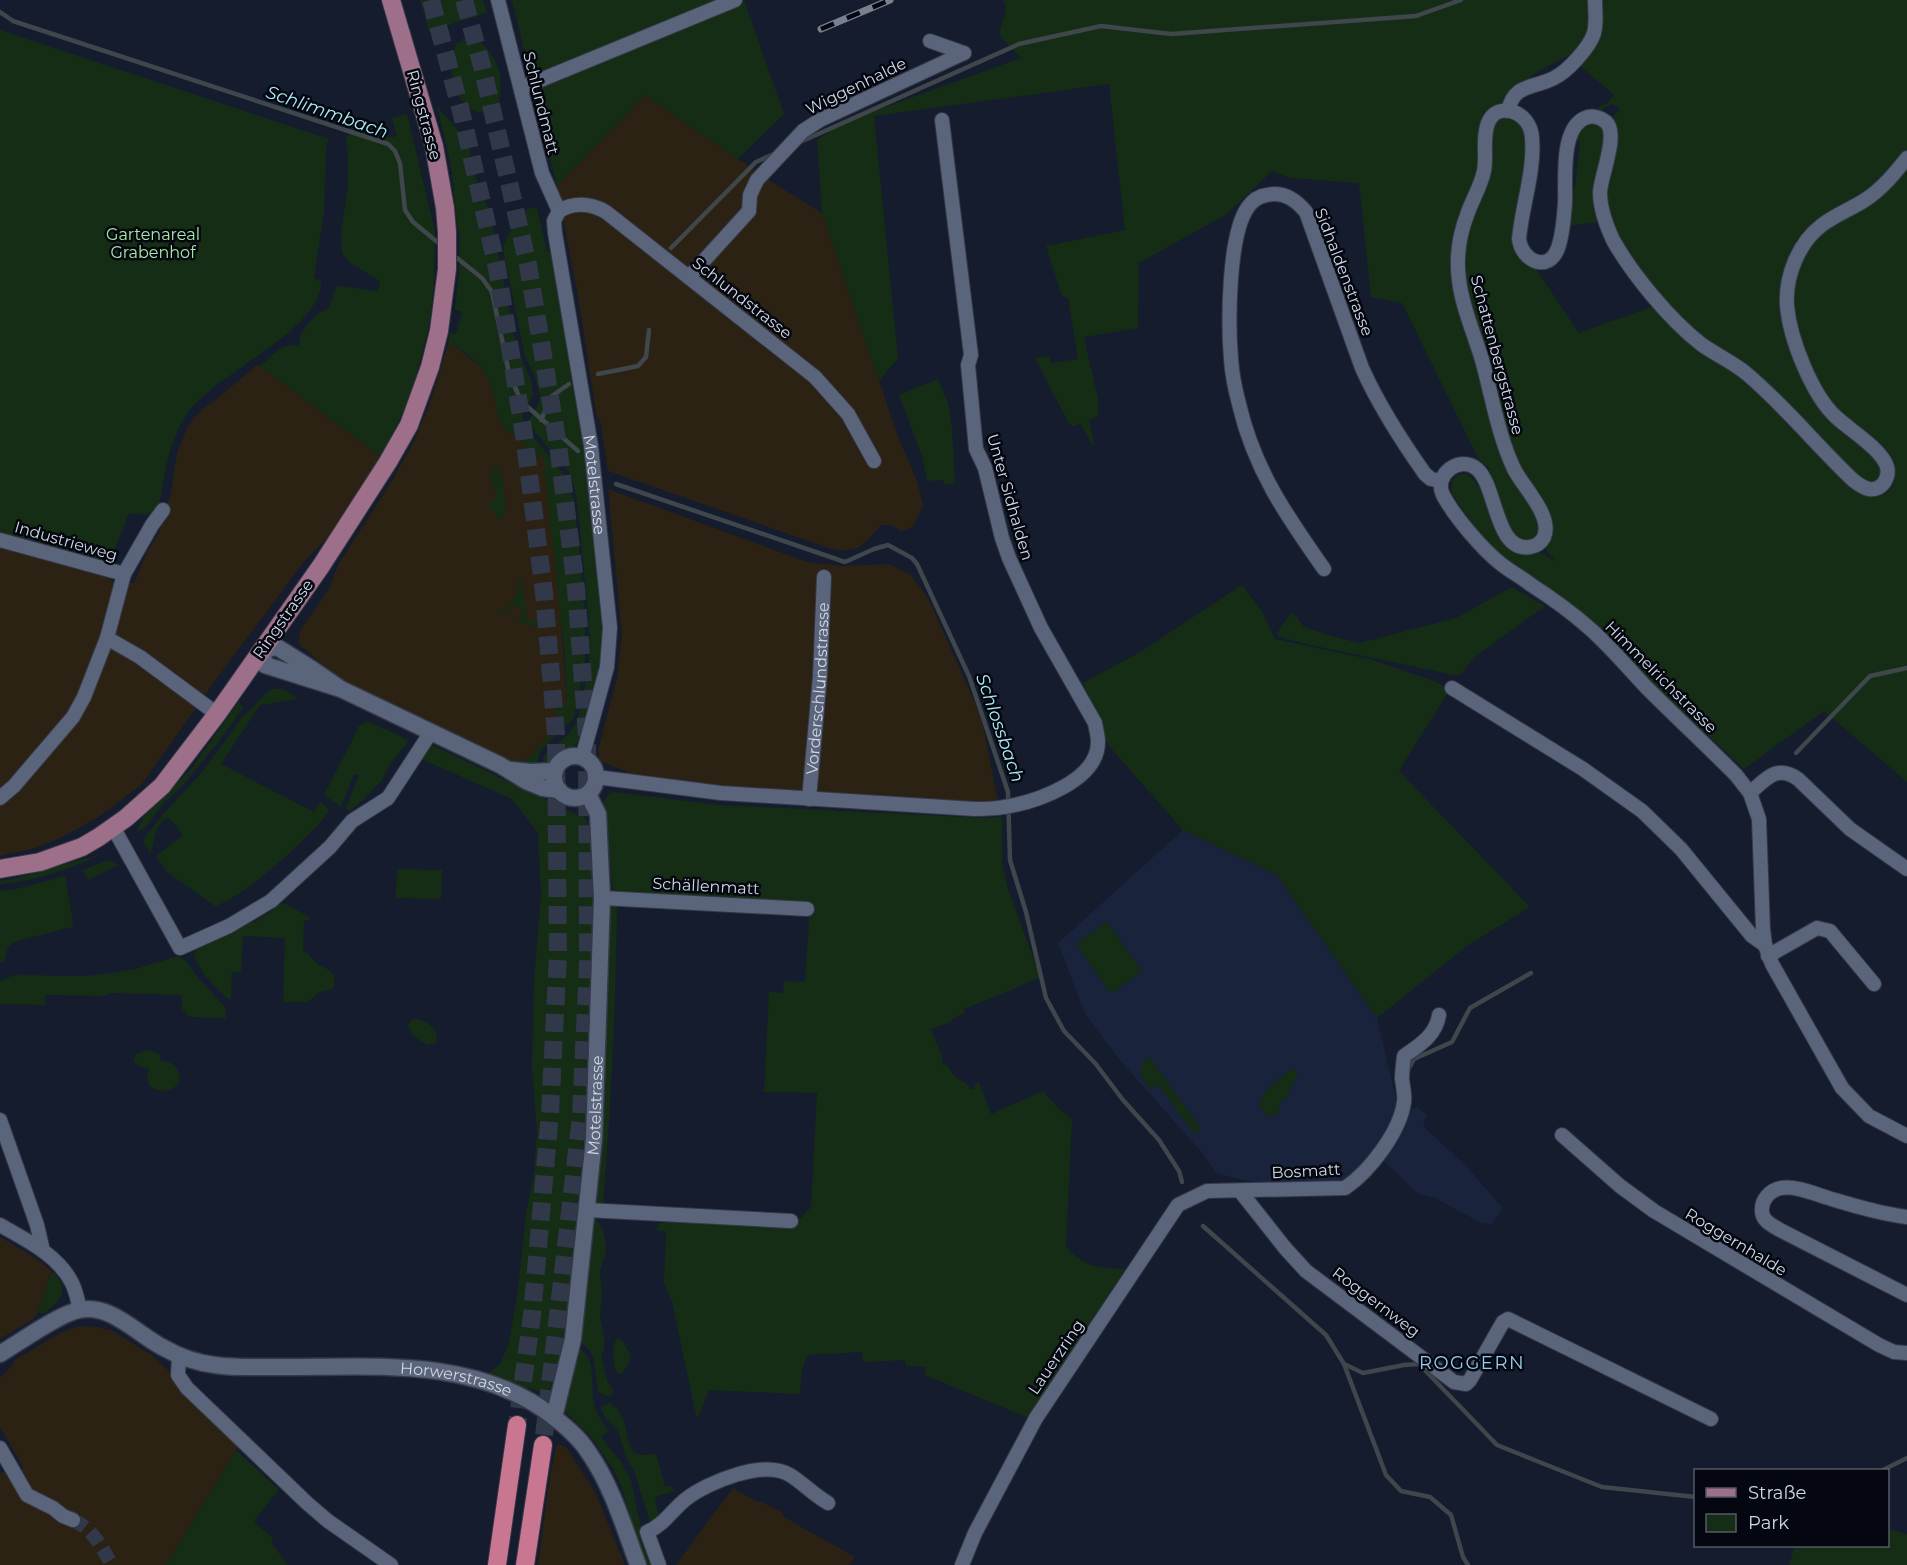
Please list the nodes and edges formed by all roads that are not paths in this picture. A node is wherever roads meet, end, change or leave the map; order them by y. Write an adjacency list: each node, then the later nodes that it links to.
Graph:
1 (391, 0): 20 (main road, Ringstrasse)
2 (498, 0): 6 (street, Schlundmatt)
3 (735, 0): 6 (street)
4 (1595, 0): 7 (street)
5 (930, 41): 11 (street, Wiggenhalde)
6 (521, 88): 10 (street, Schlundmatt)
7 (1508, 111): 9 (street); 13 (street, Schattenbergstrasse)
8 (942, 120): 33 (street, Unter Sidhalden)
9 (1907, 158)
10 (559, 211): 11 (street, Schlundstrasse); 24 (street, Motelstrasse)
11 (689, 277): 12 (street, Schlundstrasse)
12 (874, 461)
13 (1441, 481): 16 (street, Sidhaldenstrasse); 29 (street, Himmelrichstrasse)
14 (163, 510): 17 (street)
15 (0, 540): 17 (street, Industrieweg)
16 (1324, 568)
17 (124, 574): 19 (street)
18 (824, 577): 32 (street, Vorderschlundstrasse)
19 (107, 638): 22 (street); 31 (street)
20 (262, 650): 22 (main road, Ringstrasse); 23 (street)
21 (1452, 688): 39 (street, Himmelrichstrasse)
22 (217, 714): 34 (main road, Ringstrasse)
23 (431, 732): 25 (street); 34 (street)
24 (582, 758): 26 (street); 27 (street)
25 (508, 769): 26 (street); 28 (street)
26 (555, 771): 28 (street)
27 (596, 777): 30 (street); 32 (street, Vorderschlundstrasse)
28 (559, 790): 30 (street)
29 (1750, 793): 36 (street); 39 (street, Himmelrichstrasse)
30 (588, 794): 37 (street, Motelstrasse)
31 (0, 798)
32 (809, 799): 33 (street, Vorderschlundstrasse)
33 (1009, 806)
34 (113, 827): 35 (main road, Ringstrasse)
35 (0, 869)
36 (1907, 869)
37 (602, 898): 38 (street, Schällenmatt); 46 (street, Motelstrasse)
38 (807, 909)
39 (1767, 950): 40 (street); 44 (street, Himmelrichstrasse)
40 (1874, 984)
41 (1439, 1015): 45 (street, Bosmatt)
42 (0, 1120): 50 (street)
43 (1562, 1135): 53 (street, Roggernhalde)
44 (1907, 1136)
45 (1240, 1191): 57 (street, Roggernweg); 68 (street, Lauerzring)
46 (587, 1210): 48 (street); 56 (street, Motelstrasse)
47 (1907, 1218): 51 (street)
48 (790, 1221)
49 (0, 1225): 50 (street)
50 (43, 1251): 52 (street)
51 (1907, 1295)
52 (80, 1310): 54 (street); 55 (street, Horwerstrasse)
53 (1907, 1353)
54 (0, 1354)
55 (179, 1356): 56 (street, Horwerstrasse); 63 (street)
56 (554, 1417): 66 (street, Horwerstrasse)
57 (1711, 1419)
58 (517, 1425): 64 (highway)
59 (543, 1444): 65 (highway)
60 (0, 1448): 62 (street)
61 (828, 1503): 67 (street)
62 (73, 1520)
63 (391, 1565)
64 (497, 1565)
65 (525, 1565)
66 (638, 1565)
67 (659, 1565)
68 (962, 1565)

